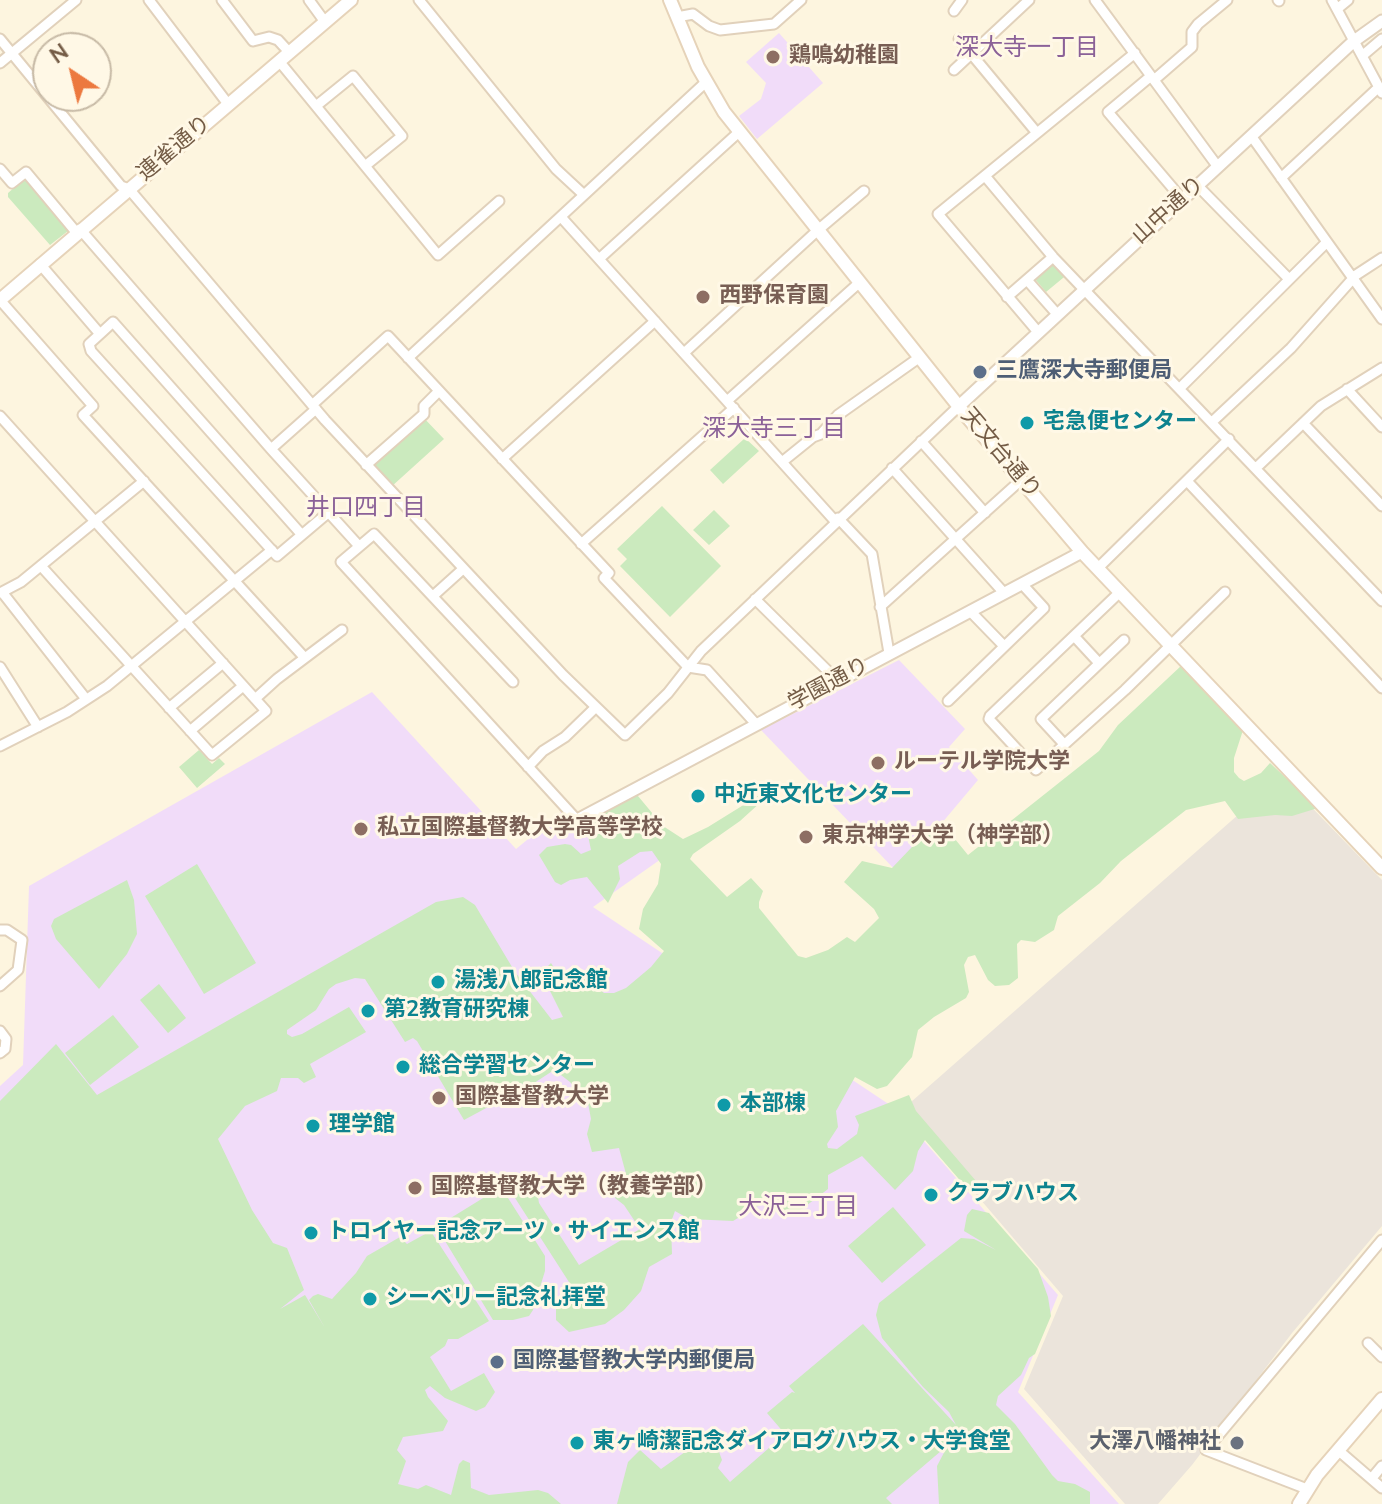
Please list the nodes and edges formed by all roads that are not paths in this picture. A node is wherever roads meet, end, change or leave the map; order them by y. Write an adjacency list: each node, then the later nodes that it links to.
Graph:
1 (76, 0): 23 (street)
2 (149, 0): 31 (street)
3 (222, 0): 25 (street)
4 (309, 0): 16 (street)
5 (351, 0): 16 (main road, 連雀通り)
6 (419, 0): 44 (street)
7 (670, 0): 14 (main road, 天文台通り)
8 (801, 0): 14 (street)
9 (1029, 0): 21 (street)
10 (1095, 0): 22 (street)
11 (1227, 0): 28 (street)
12 (1348, 0): 13 (street)
13 (1334, 4): 20 (street)
14 (677, 17): 29 (main road, 天文台通り)
15 (1382, 21): 20 (street, 山中通り)
16 (325, 22): 25 (main road, 連雀通り)
17 (0, 39): 23 (street)
18 (959, 39): 21 (street)
19 (1382, 39): 24 (street)
20 (1354, 41): 24 (street); 35 (street, 山中通り)
21 (972, 53): 27 (street); 34 (street)
22 (1135, 53): 28 (street); 34 (street)
23 (13, 55): 26 (street); 42 (street)
24 (1362, 56): 30 (street)
25 (284, 57): 31 (main road, 連雀通り); 32 (street)
26 (0, 63)
27 (954, 70)
28 (1152, 78): 37 (street); 45 (street)
29 (706, 82): 33 (main road, 天文台通り); 44 (street)
30 (1380, 90): 40 (street)
31 (228, 104): 42 (main road, 連雀通り)
32 (316, 106): 36 (street); 36 (street)
33 (739, 132): 49 (main road, 天文台通り); 53 (street)
34 (1037, 133): 39 (street)
35 (1252, 137): 37 (street, 山中通り); 40 (street)
36 (365, 166): 46 (street)
37 (1218, 167): 41 (street, 山中通り)
38 (0, 169): 48 (street)
39 (985, 176): 51 (street); 60 (street)
40 (1281, 178): 50 (street)
41 (1197, 185): 45 (street, 山中通り); 55 (street)
42 (129, 189): 48 (main road, 連雀通り); 76 (street)
43 (864, 191): 49 (street)
44 (584, 195): 47 (street)
45 (1182, 199): 59 (street, 山中通り)
46 (499, 201)
47 (561, 217): 53 (street); 69 (street)
48 (78, 230): 54 (main road, 連雀通り); 83 (street)
49 (818, 230): 58 (main road, 天文台通り); 67 (street)
50 (1327, 242): 55 (street); 56 (street)
51 (1053, 257): 57 (street); 59 (street)
52 (1382, 258): 56 (street)
53 (599, 259): 64 (street)
54 (40, 264): 61 (main road, 連雀通り); 66 (street)
55 (1289, 279): 71 (street)
56 (1353, 279): 63 (street); 78 (street)
57 (1027, 280): 60 (street); 62 (street)
58 (860, 282): 68 (main road, 天文台通り); 74 (street)
59 (1085, 288): 62 (street, 山中通り); 71 (street)
60 (1007, 297): 65 (street)
61 (0, 300): 90 (street)
62 (1057, 314): 65 (street, 山中通り)
63 (1382, 319)
64 (655, 321): 67 (street); 84 (street)
65 (1038, 332): 75 (street, 山中通り)
66 (100, 334): 97 (street); 101 (street)
67 (684, 353): 74 (street)
68 (920, 357): 75 (main road, 天文台通り); 85 (street)
69 (408, 358): 73 (street); 76 (street)
70 (1382, 368): 72 (street)
71 (1180, 388): 78 (street)
72 (1347, 389): 79 (street); 80 (street)
73 (439, 391): 84 (street); 86 (street)
74 (730, 405): 85 (street); 99 (street)
75 (959, 406): 82 (street); 89 (main road, 天文台通り)
76 (314, 407): 83 (street); 86 (street)
77 (0, 416): 96 (street)
78 (1212, 422): 81 (street)
79 (1303, 423): 88 (street); 92 (street)
80 (1382, 427)
81 (1229, 439): 88 (street); 91 (street)
82 (921, 441): 87 (street); 94 (street)
83 (271, 449): 93 (street)
84 (502, 459): 99 (street)
85 (782, 462): 95 (street)
86 (366, 465): 105 (street)
87 (892, 468): 95 (street); 98 (street)
88 (1256, 468): 114 (street)
89 (1021, 480): 94 (street); 102 (main road, 天文台通り)
90 (144, 481): 96 (street); 106 (street)
91 (1187, 481): 104 (street); 133 (street)
92 (1382, 506)
93 (329, 512): 97 (street); 100 (street)
94 (985, 513): 98 (street)
95 (837, 519): 113 (street); 115 (street)
96 (95, 521): 103 (street); 117 (street)
97 (302, 535): 101 (street)
98 (956, 539): 111 (street); 115 (street)
99 (581, 544): 129 (street)
100 (359, 546): 112 (street); 144 (street)
101 (272, 550): 106 (street)
102 (1082, 552): 104 (main road, 天文台通り); 107 (street, 学園通り)
103 (41, 566): 110 (street); 127 (street)
104 (1098, 568): 108 (main road, 天文台通り)
105 (463, 569): 112 (street); 137 (street)
106 (234, 581): 117 (street); 124 (street)
107 (1022, 584): 111 (street, 学園通り); 121 (street)
108 (1120, 592): 119 (street); 122 (main road, 天文台通り)
109 (1225, 592): 122 (street)
110 (1, 593): 134 (street)
111 (1004, 593): 116 (street, 学園通り)
112 (433, 596): 130 (street)
113 (755, 599): 129 (street); 131 (street)
114 (1382, 601)
115 (880, 607): 123 (street)
116 (970, 611): 121 (street); 123 (street, 学園通り)
117 (185, 621): 125 (street); 127 (street)
118 (342, 630): 124 (street)
119 (1074, 636): 126 (street); 142 (street)
120 (1124, 640): 126 (street)
121 (1004, 646): 136 (street)
122 (1171, 646): 142 (street); 146 (main road, 天文台通り)
123 (889, 653): 131 (street, 学園通り)
124 (304, 657): 135 (street)
125 (223, 663): 132 (street); 138 (street)
126 (1099, 663): 142 (street)
127 (132, 666): 134 (street); 138 (street)
128 (0, 667): 140 (street)
129 (688, 667): 137 (street); 139 (street)
130 (513, 682)
131 (839, 682): 139 (street, 学園通り)
132 (243, 686): 135 (street); 141 (street)
133 (1382, 688)
134 (86, 699): 140 (street)
135 (255, 699): 141 (street)
136 (948, 701)
137 (596, 707): 144 (street)
138 (169, 708): 141 (street)
139 (756, 724): 145 (street, 学園通り)
140 (38, 727): 143 (street)
141 (190, 731)
142 (1064, 744)
143 (0, 746)
144 (528, 767): 145 (street)
145 (577, 820)
146 (1382, 868)
147 (0, 930): 148 (street)
148 (0, 986)
149 (0, 1031): 150 (street)
150 (0, 1053)
151 (1382, 1240): 159 (street)
152 (1368, 1343): 153 (street)
153 (1382, 1357)
154 (1382, 1399): 155 (main road)
155 (1339, 1451): 157 (street); 159 (main road)
156 (1382, 1466): 157 (street)
157 (1372, 1478): 158 (street)
158 (1382, 1488)
159 (1307, 1489): 160 (main road)
160 (1299, 1504)

